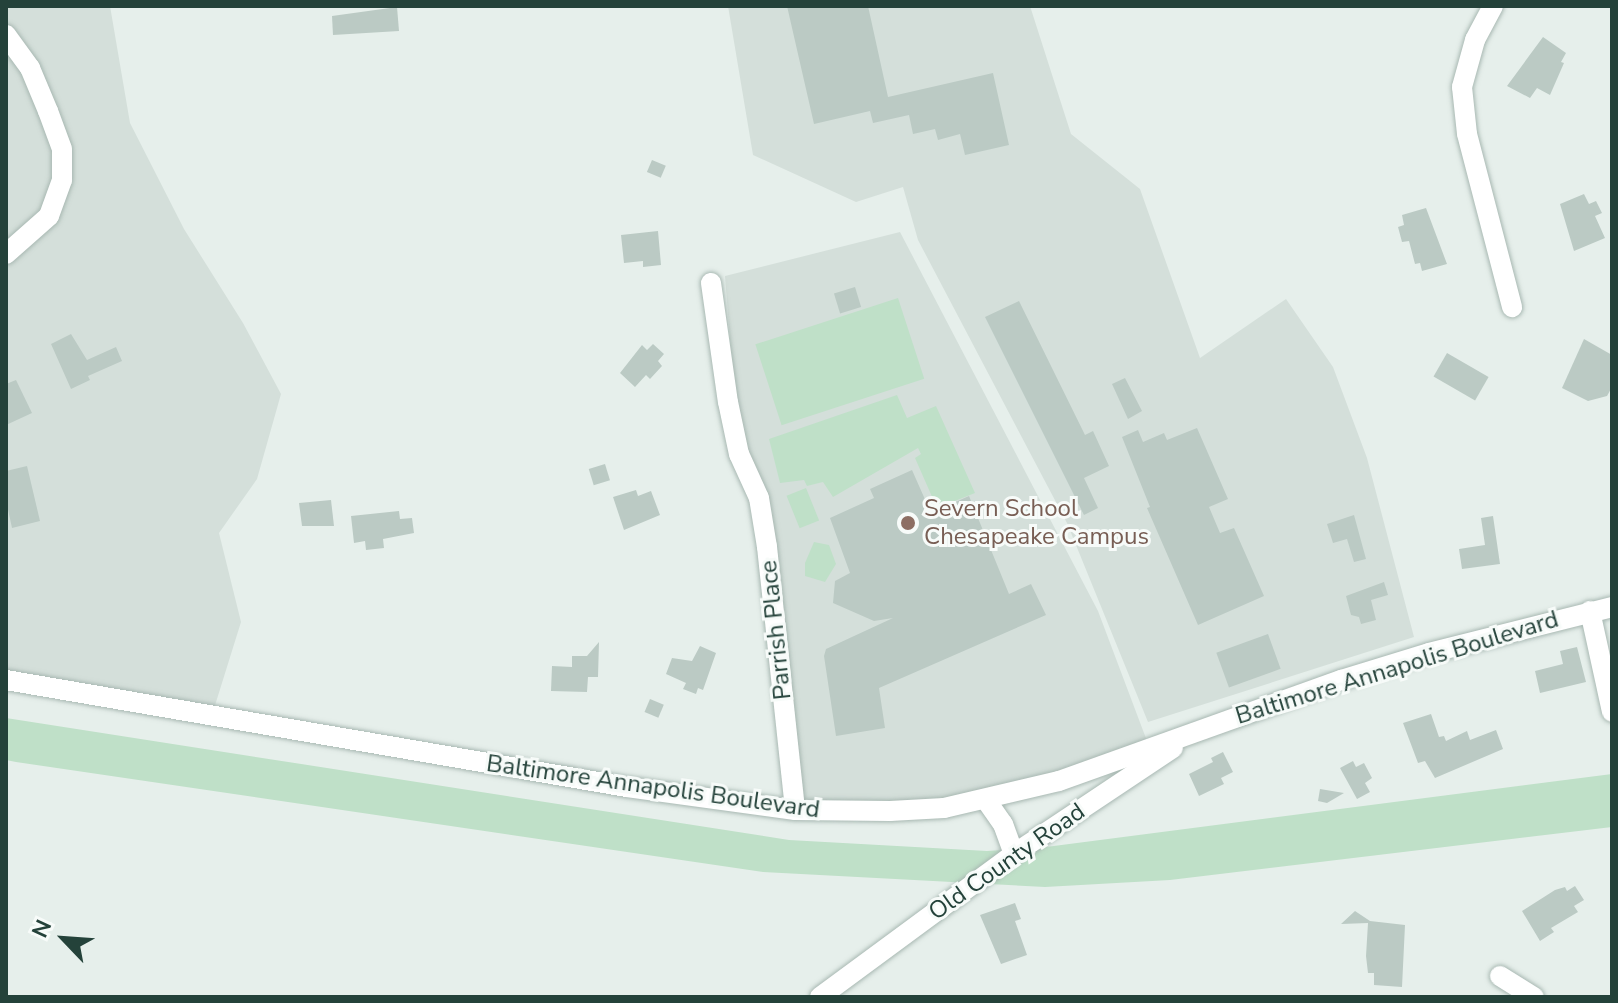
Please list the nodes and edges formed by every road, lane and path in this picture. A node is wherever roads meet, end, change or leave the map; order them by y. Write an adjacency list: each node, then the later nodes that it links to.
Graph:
1 (1493, 6): 5 (street)
2 (6, 35): 3 (street)
3 (6, 254)
4 (711, 283): 12 (street, Parrish Place)
5 (1512, 307)
6 (1612, 607): 7 (street, Baltimore Annapolis Boulevard)
7 (1590, 611): 9 (street); 10 (street, Baltimore Annapolis Boulevard)
8 (6, 680): 12 (street, Baltimore Annapolis Boulevard)
9 (1612, 712)
10 (1196, 731): 11 (street, Baltimore Annapolis Boulevard); 13 (street, Old County Road)
11 (986, 800): 12 (street, Baltimore Annapolis Boulevard); 13 (street)
12 (795, 810)
13 (1014, 854): 15 (street, Old County Road)
14 (1500, 976): 16 (street)
15 (820, 997)
16 (1534, 997)

